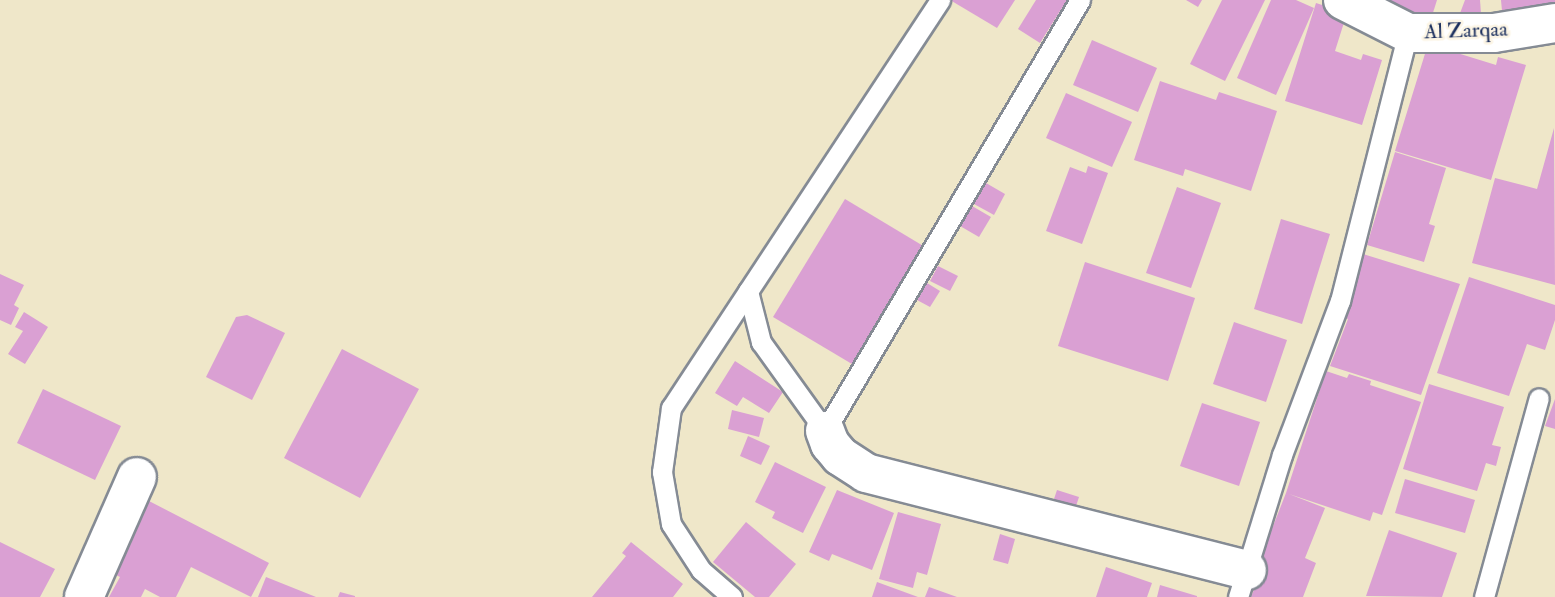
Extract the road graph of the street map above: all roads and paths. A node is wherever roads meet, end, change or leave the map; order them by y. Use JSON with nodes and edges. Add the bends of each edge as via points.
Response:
{"nodes":[{"id":1,"x":940,"y":0,"type":"edge"},
{"id":2,"x":1080,"y":0,"type":"edge"},
{"id":3,"x":1343,"y":0,"type":"edge"},
{"id":4,"x":1555,"y":23,"type":"edge"},
{"id":5,"x":1408,"y":33,"type":"junction"},
{"id":6,"x":748,"y":291,"type":"junction"},
{"id":7,"x":1538,"y":398,"type":"dead end"},
{"id":8,"x":825,"y":431,"type":"junction"},
{"id":9,"x":137,"y":477,"type":"dead end"},
{"id":10,"x":1243,"y":584,"type":"edge"},
{"id":11,"x":84,"y":597,"type":"edge"},
{"id":12,"x":732,"y":597,"type":"edge"},
{"id":13,"x":1484,"y":597,"type":"edge"}],
"edges":[{"from":1,"to":6,"type":"lane"},
{"from":2,"to":8,"type":"lane"},
{"from":3,"to":5,"type":"street","name":"Al Zarqaa"},
{"from":4,"to":5,"type":"street","name":"Al Zarqaa","via":[[1494,33]]},
{"from":5,"to":10,"type":"lane","via":[[1340,300],[1282,455]]},
{"from":6,"to":8,"type":"lane","via":[[761,342]]},
{"from":6,"to":12,"type":"lane","via":[[671,408],[663,472],[671,524],[701,570]]},
{"from":7,"to":13,"type":"lane"},
{"from":8,"to":10,"type":"street","via":[[840,456],[866,473]]},
{"from":9,"to":11,"type":"street"}]}
